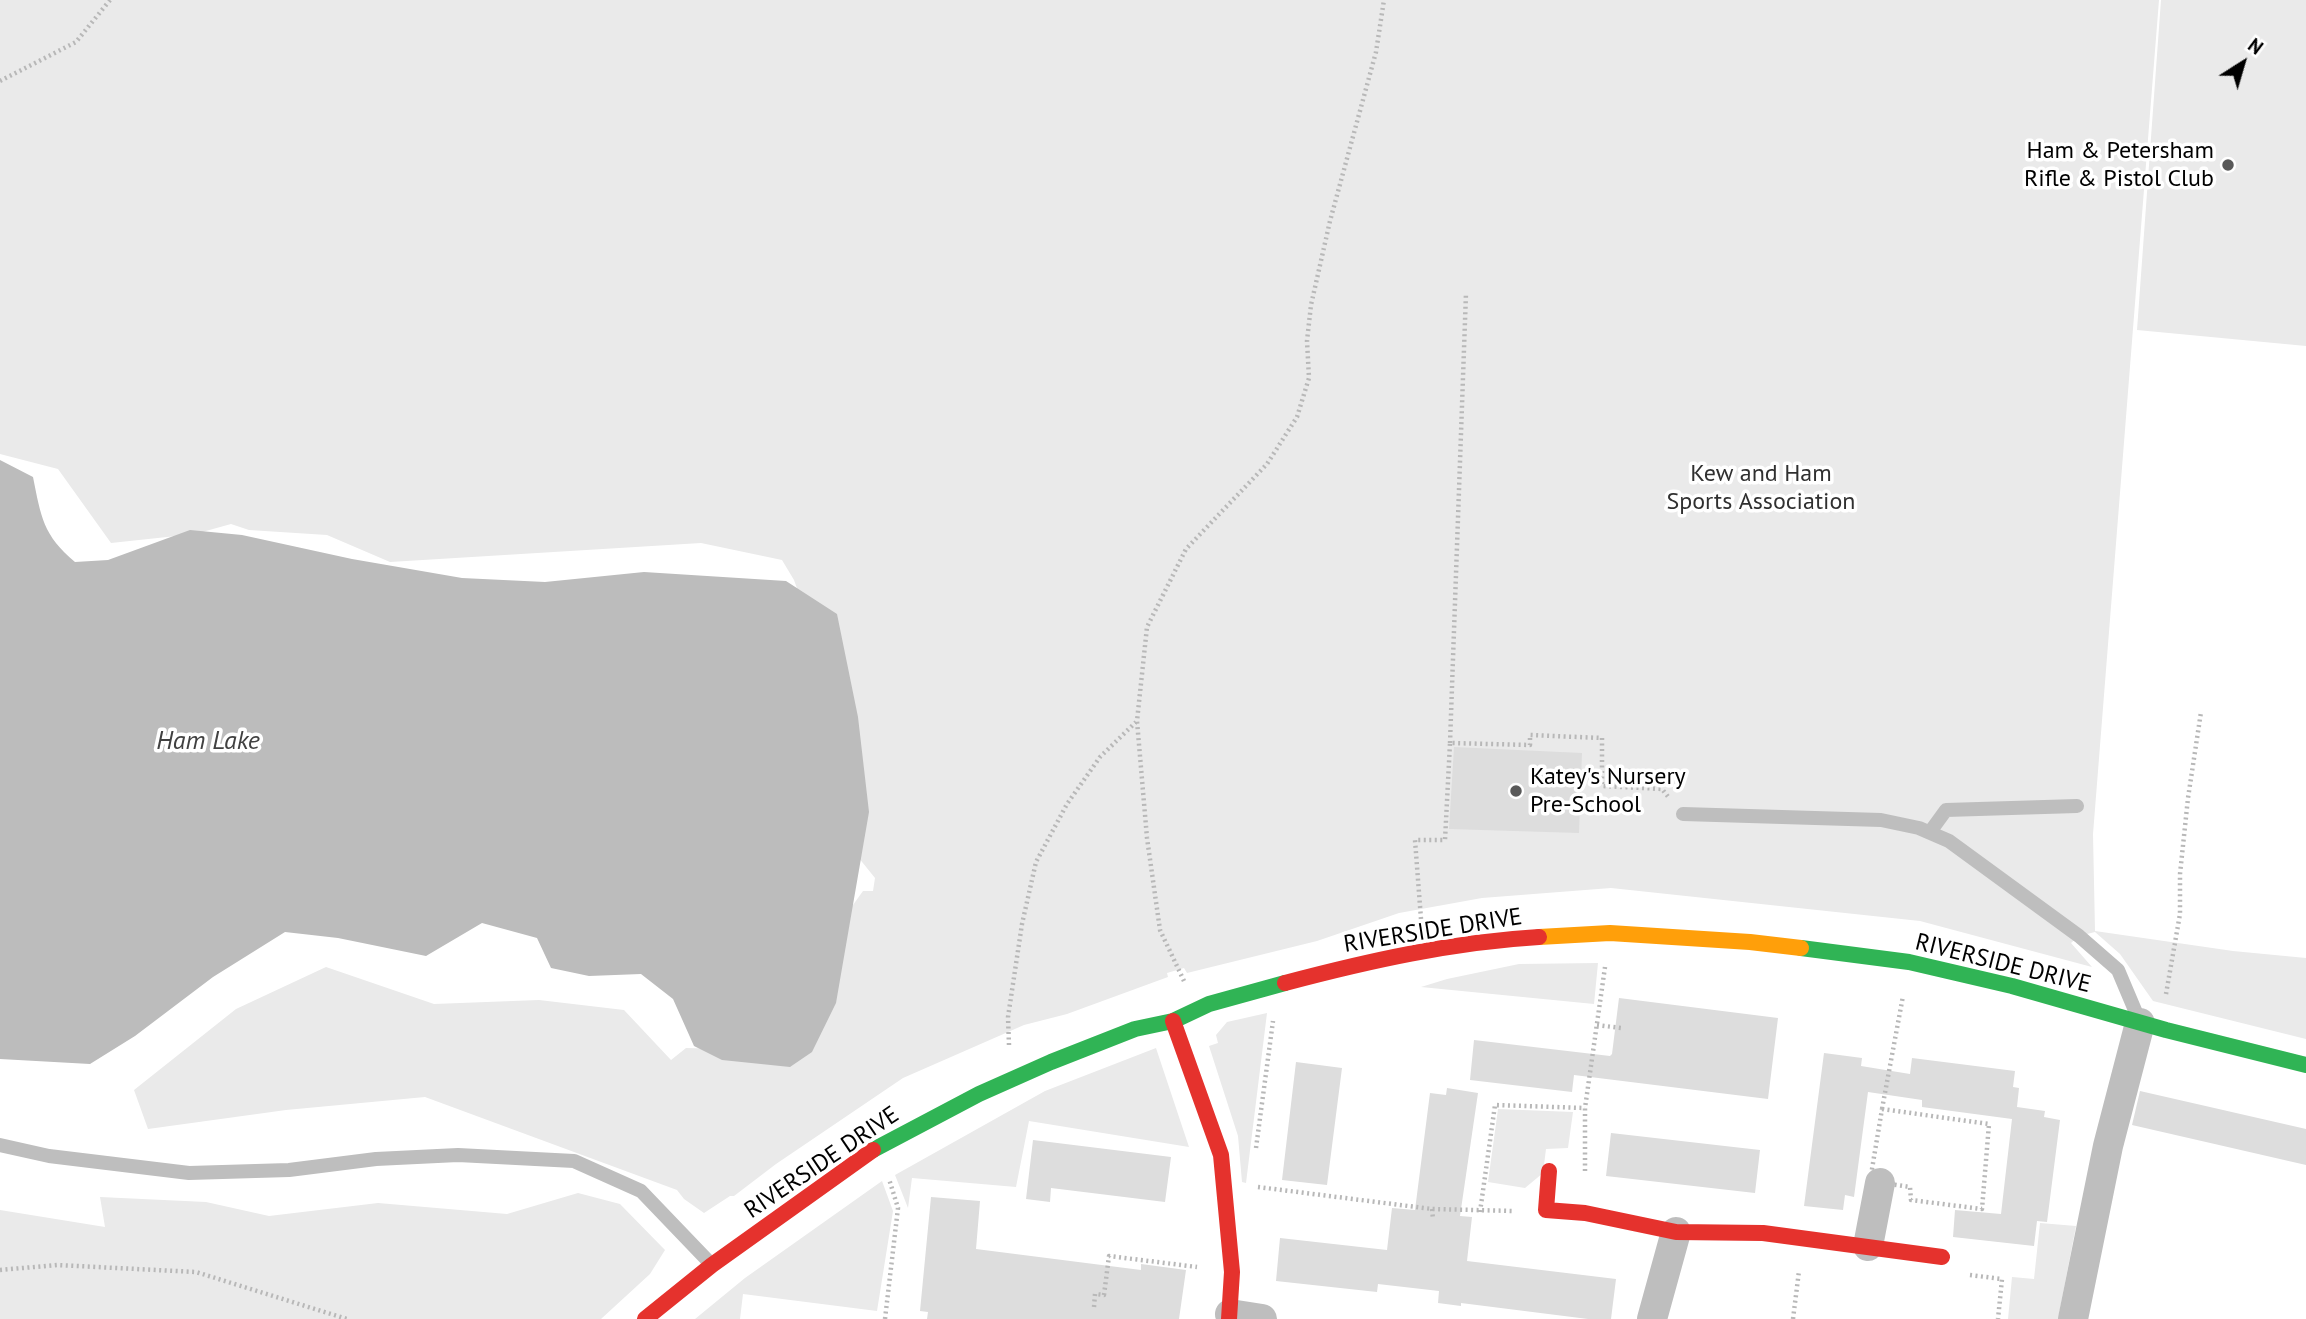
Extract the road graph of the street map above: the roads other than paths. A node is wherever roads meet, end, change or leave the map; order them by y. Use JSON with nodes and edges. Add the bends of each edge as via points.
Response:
{"nodes":[{"id":1,"x":2077,"y":806,"type":"dead end"},
{"id":2,"x":1683,"y":814,"type":"road end"},
{"id":3,"x":1930,"y":832,"type":"junction"},
{"id":4,"x":1172,"y":1021,"type":"junction"},
{"id":5,"x":2153,"y":1026,"type":"junction"},
{"id":6,"x":2306,"y":1065,"type":"edge"},
{"id":7,"x":0,"y":1145,"type":"edge"},
{"id":8,"x":1549,"y":1171,"type":"dead end"},
{"id":9,"x":1880,"y":1183,"type":"road end"},
{"id":10,"x":1676,"y":1232,"type":"junction"},
{"id":11,"x":1868,"y":1247,"type":"junction"},
{"id":12,"x":1942,"y":1257,"type":"dead end"},
{"id":13,"x":712,"y":1265,"type":"junction"},
{"id":14,"x":1230,"y":1317,"type":"edge"},
{"id":15,"x":645,"y":1319,"type":"edge"},
{"id":16,"x":1262,"y":1319,"type":"edge"},
{"id":17,"x":1652,"y":1319,"type":"edge"},
{"id":18,"x":2073,"y":1319,"type":"edge"}],
"edges":[{"from":1,"to":3,"type":"lane","via":[[1946,810]]},
{"from":2,"to":3,"type":"lane","via":[[1881,820]]},
{"from":3,"to":5,"type":"lane","via":[[2079,936],[2118,970]]},
{"from":4,"to":5,"type":"street","name":"RIVERSIDE DRIVE","via":[[1209,1004],[1359,963],[1522,938],[1610,933],[1750,942],[1909,962]]},
{"from":4,"to":13,"type":"street","name":"RIVERSIDE DRIVE","via":[[1135,1029],[979,1094],[872,1151]]},
{"from":4,"to":14,"type":"street","via":[[1221,1156],[1232,1272]]},
{"from":5,"to":6,"type":"street","name":"RIVERSIDE DRIVE"},
{"from":5,"to":18,"type":"street","via":[[2108,1146]]},
{"from":7,"to":13,"type":"lane","via":[[49,1156],[189,1173],[289,1170],[458,1155],[574,1161],[641,1191]]},
{"from":8,"to":10,"type":"street","via":[[1546,1210],[1586,1213]]},
{"from":9,"to":11,"type":"street"},
{"from":10,"to":11,"type":"street","via":[[1763,1233]]},
{"from":10,"to":17,"type":"street"},
{"from":11,"to":12,"type":"street"},
{"from":13,"to":15,"type":"street","name":"RIVERSIDE DRIVE"},
{"from":14,"to":16,"type":"street"}]}
